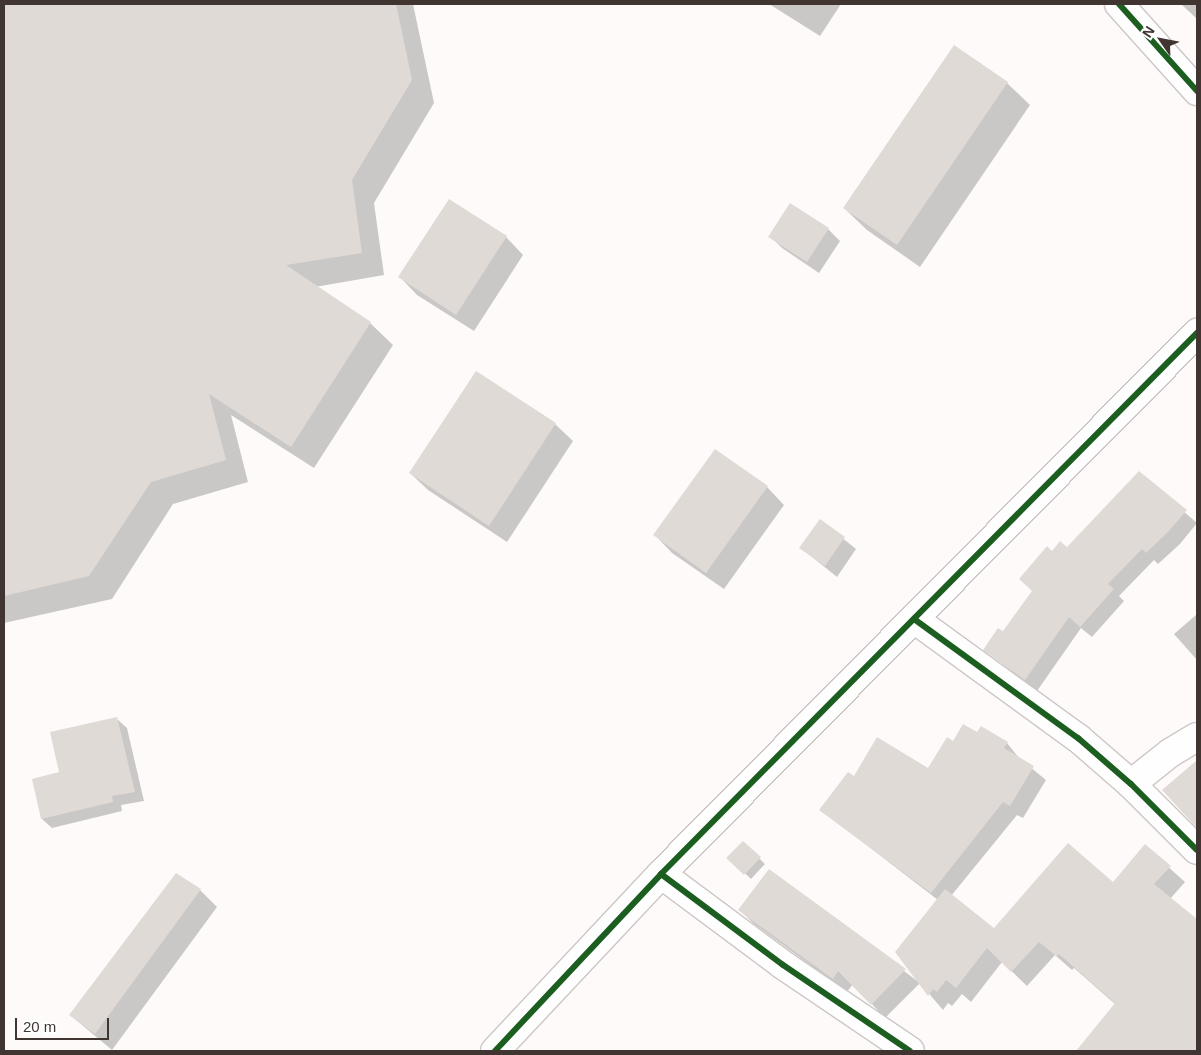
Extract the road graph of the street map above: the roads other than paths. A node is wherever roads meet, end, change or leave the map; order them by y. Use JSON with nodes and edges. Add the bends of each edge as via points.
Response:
{"nodes":[{"id":1,"x":1119,"y":4,"type":"edge"},
{"id":2,"x":1197,"y":91,"type":"edge"},
{"id":3,"x":1197,"y":333,"type":"edge"},
{"id":4,"x":914,"y":619,"type":"junction"},
{"id":5,"x":1197,"y":737,"type":"edge"},
{"id":6,"x":1131,"y":784,"type":"junction"},
{"id":7,"x":1197,"y":850,"type":"edge"},
{"id":8,"x":661,"y":874,"type":"junction"},
{"id":9,"x":495,"y":1051,"type":"edge"},
{"id":10,"x":910,"y":1051,"type":"edge"}],
"edges":[{"from":1,"to":2,"type":"street"},
{"from":3,"to":4,"type":"street"},
{"from":4,"to":6,"type":"street","via":[[1078,738]]},
{"from":4,"to":8,"type":"street"},
{"from":5,"to":6,"type":"street","via":[[1170,752]]},
{"from":6,"to":7,"type":"street"},
{"from":8,"to":9,"type":"street"},
{"from":8,"to":10,"type":"street","via":[[783,965]]}]}
